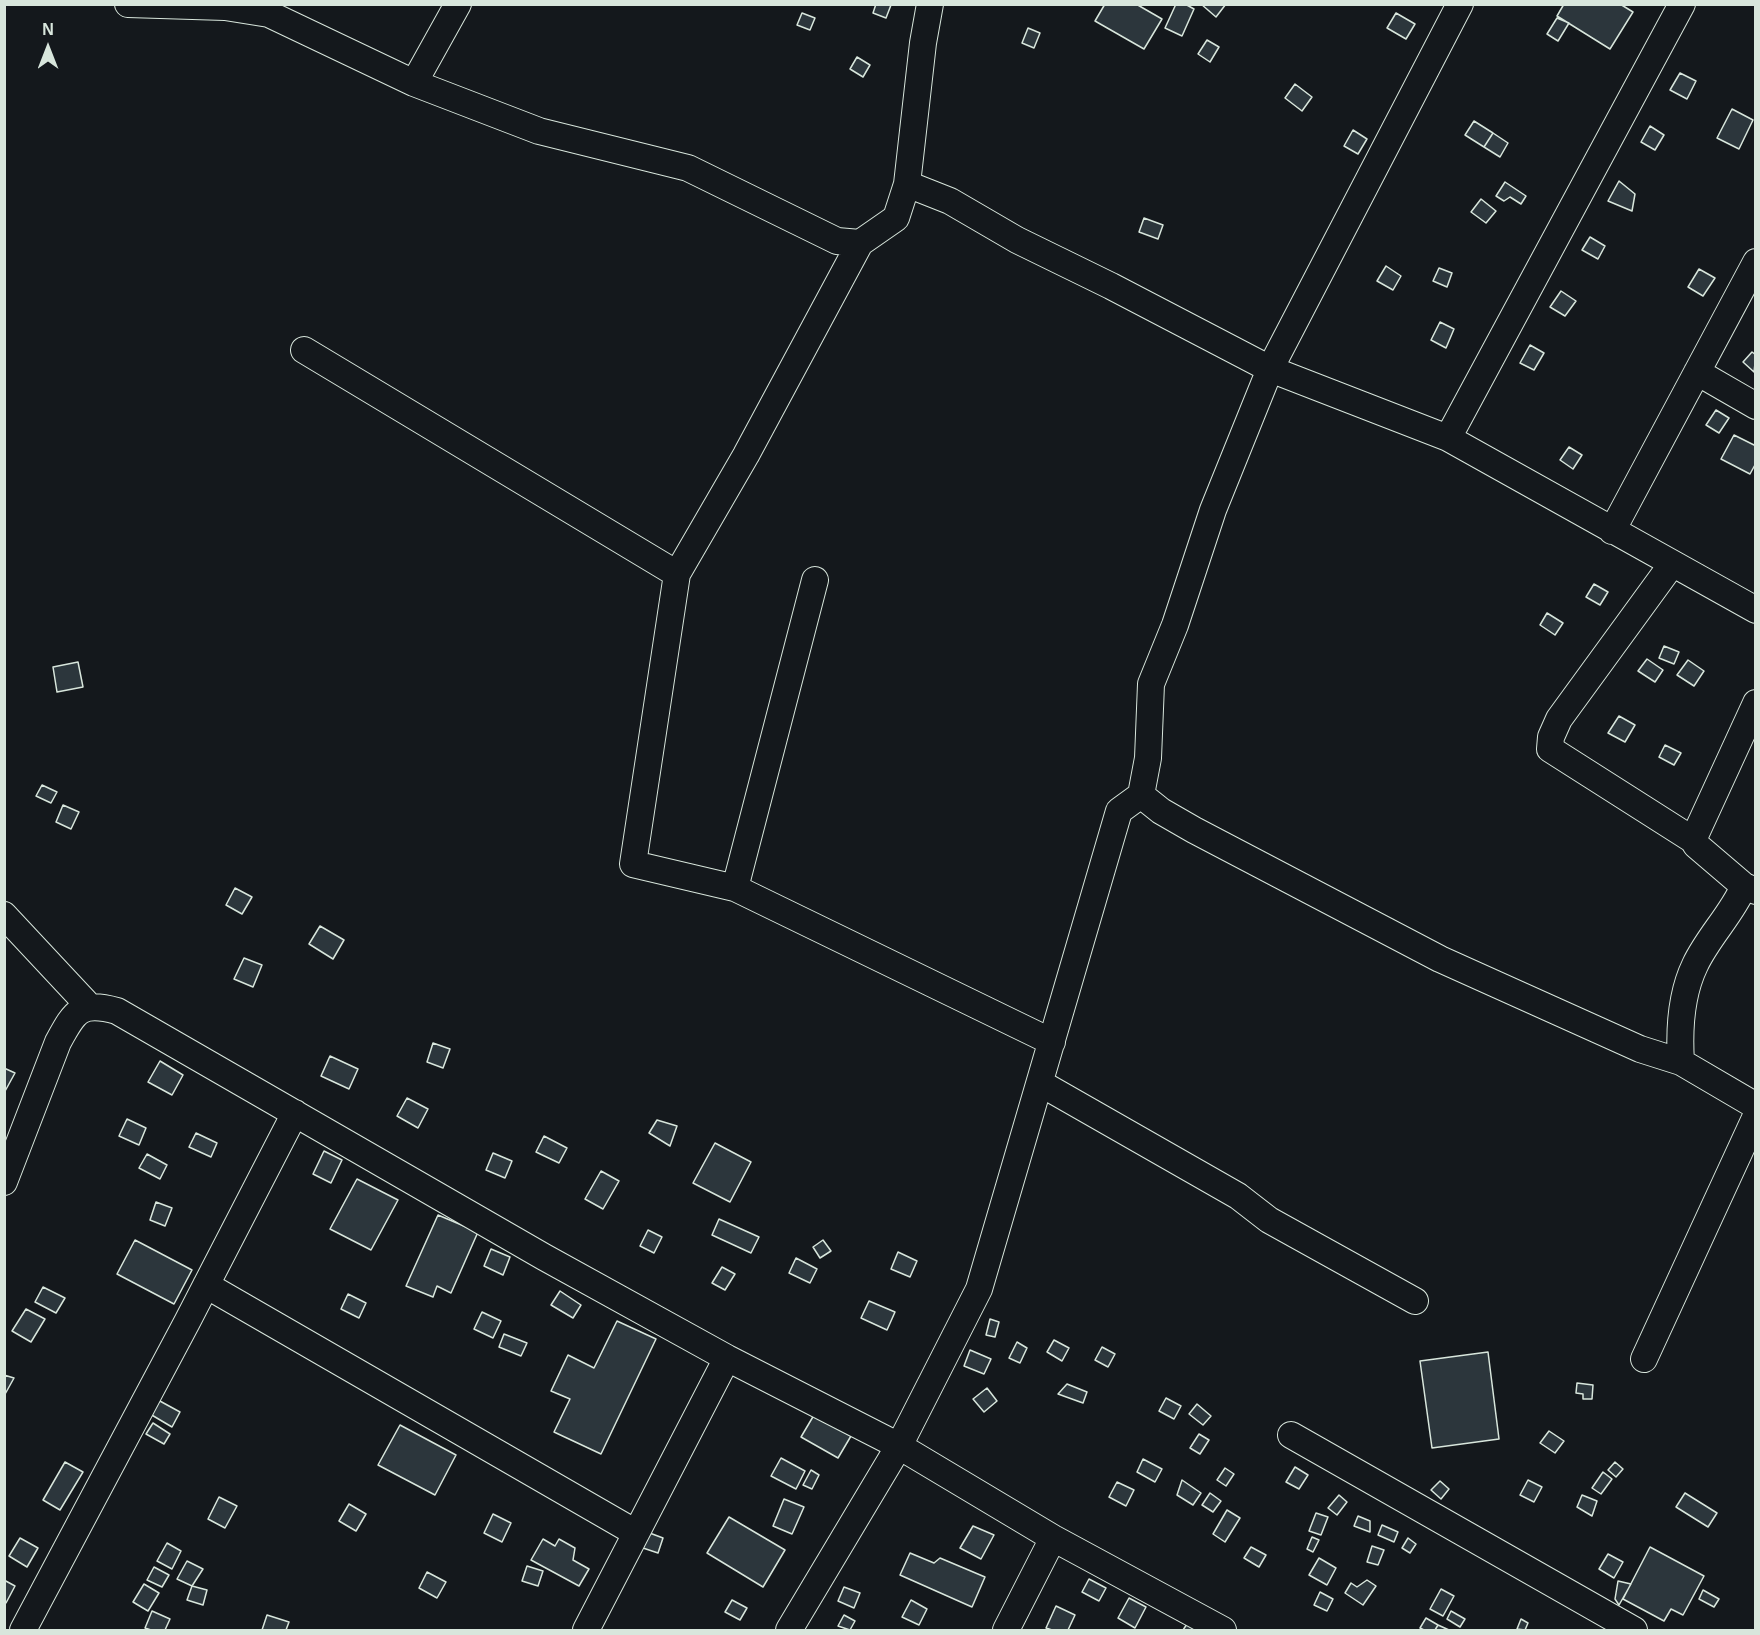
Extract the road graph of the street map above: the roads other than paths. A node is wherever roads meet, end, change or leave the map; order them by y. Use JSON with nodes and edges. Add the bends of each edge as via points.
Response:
{"nodes":[{"id":1,"x":128,"y":4,"type":"edge"},
{"id":2,"x":458,"y":4,"type":"edge"},
{"id":3,"x":930,"y":4,"type":"edge"},
{"id":4,"x":1460,"y":4,"type":"edge"},
{"id":5,"x":1682,"y":4,"type":"edge"},
{"id":6,"x":414,"y":83,"type":"junction"},
{"id":7,"x":908,"y":184,"type":"junction"},
{"id":8,"x":860,"y":243,"type":"junction"},
{"id":9,"x":1755,"y":263,"type":"edge"},
{"id":10,"x":304,"y":351,"type":"dead end"},
{"id":11,"x":1270,"y":369,"type":"junction"},
{"id":12,"x":1697,"y":372,"type":"junction"},
{"id":13,"x":1755,"y":406,"type":"edge"},
{"id":14,"x":1448,"y":438,"type":"junction"},
{"id":15,"x":1612,"y":531,"type":"junction"},
{"id":16,"x":1672,"y":564,"type":"junction"},
{"id":17,"x":677,"y":574,"type":"junction"},
{"id":18,"x":815,"y":580,"type":"dead end"},
{"id":19,"x":1755,"y":610,"type":"edge"},
{"id":20,"x":1755,"y":703,"type":"edge"},
{"id":21,"x":1140,"y":795,"type":"junction"},
{"id":22,"x":1693,"y":840,"type":"junction"},
{"id":23,"x":735,"y":888,"type":"junction"},
{"id":24,"x":1750,"y":889,"type":"edge"},
{"id":25,"x":4,"y":915,"type":"edge"},
{"id":26,"x":89,"y":1006,"type":"junction"},
{"id":27,"x":1052,"y":1042,"type":"junction"},
{"id":28,"x":1681,"y":1062,"type":"junction"},
{"id":29,"x":1040,"y":1083,"type":"junction"},
{"id":30,"x":1755,"y":1106,"type":"edge"},
{"id":31,"x":295,"y":1113,"type":"junction"},
{"id":32,"x":1755,"y":1116,"type":"edge"},
{"id":33,"x":4,"y":1182,"type":"edge"},
{"id":34,"x":206,"y":1285,"type":"junction"},
{"id":35,"x":1415,"y":1301,"type":"dead end"},
{"id":36,"x":728,"y":1358,"type":"junction"},
{"id":37,"x":1644,"y":1359,"type":"dead end"},
{"id":38,"x":1291,"y":1435,"type":"dead end"},
{"id":39,"x":899,"y":1446,"type":"junction"},
{"id":40,"x":636,"y":1533,"type":"junction"},
{"id":41,"x":1053,"y":1538,"type":"junction"},
{"id":42,"x":23,"y":1630,"type":"edge"},
{"id":43,"x":586,"y":1630,"type":"edge"},
{"id":44,"x":789,"y":1630,"type":"edge"},
{"id":45,"x":1006,"y":1630,"type":"edge"},
{"id":46,"x":1222,"y":1630,"type":"edge"},
{"id":47,"x":1634,"y":1630,"type":"edge"}],
"edges":[{"from":1,"to":6,"type":"street","via":[[225,7],[269,14]]},
{"from":2,"to":6,"type":"street"},
{"from":3,"to":7,"type":"street","via":[[922,43]]},
{"from":4,"to":11,"type":"street"},
{"from":5,"to":14,"type":"street"},
{"from":6,"to":8,"type":"street","via":[[539,131],[688,168],[837,241]]},
{"from":7,"to":8,"type":"street","via":[[896,218]]},
{"from":7,"to":11,"type":"street","via":[[950,201],[1017,240]]},
{"from":8,"to":17,"type":"street"},
{"from":9,"to":12,"type":"street"},
{"from":10,"to":17,"type":"street"},
{"from":11,"to":14,"type":"street"},
{"from":11,"to":21,"type":"street","via":[[1151,684],[1149,758]]},
{"from":12,"to":13,"type":"street"},
{"from":12,"to":15,"type":"street"},
{"from":14,"to":15,"type":"street"},
{"from":15,"to":16,"type":"street"},
{"from":16,"to":19,"type":"street"},
{"from":16,"to":22,"type":"street","via":[[1559,719],[1550,749]]},
{"from":17,"to":23,"type":"street","via":[[633,864]]},
{"from":18,"to":23,"type":"street"},
{"from":20,"to":22,"type":"street"},
{"from":21,"to":27,"type":"street","via":[[1119,811]]},
{"from":21,"to":28,"type":"street","via":[[1194,830],[1440,959],[1640,1049]]},
{"from":22,"to":24,"type":"street"},
{"from":23,"to":27,"type":"street"},
{"from":24,"to":28,"type":"street","via":[[1695,965],[1682,1014]]},
{"from":25,"to":26,"type":"street"},
{"from":26,"to":31,"type":"street","via":[[102,1006],[132,1018]]},
{"from":26,"to":33,"type":"street","via":[[78,1012],[58,1042]]},
{"from":27,"to":29,"type":"street"},
{"from":28,"to":30,"type":"street"},
{"from":29,"to":35,"type":"street","via":[[1238,1196],[1269,1220]]},
{"from":29,"to":39,"type":"street","via":[[979,1289]]},
{"from":31,"to":34,"type":"street"},
{"from":31,"to":36,"type":"street"},
{"from":32,"to":37,"type":"street"},
{"from":34,"to":40,"type":"street"},
{"from":34,"to":42,"type":"street"},
{"from":36,"to":39,"type":"street"},
{"from":36,"to":40,"type":"street"},
{"from":38,"to":47,"type":"street"},
{"from":39,"to":41,"type":"street"},
{"from":39,"to":44,"type":"street"},
{"from":40,"to":43,"type":"street"},
{"from":41,"to":45,"type":"street"},
{"from":41,"to":46,"type":"street"}]}
